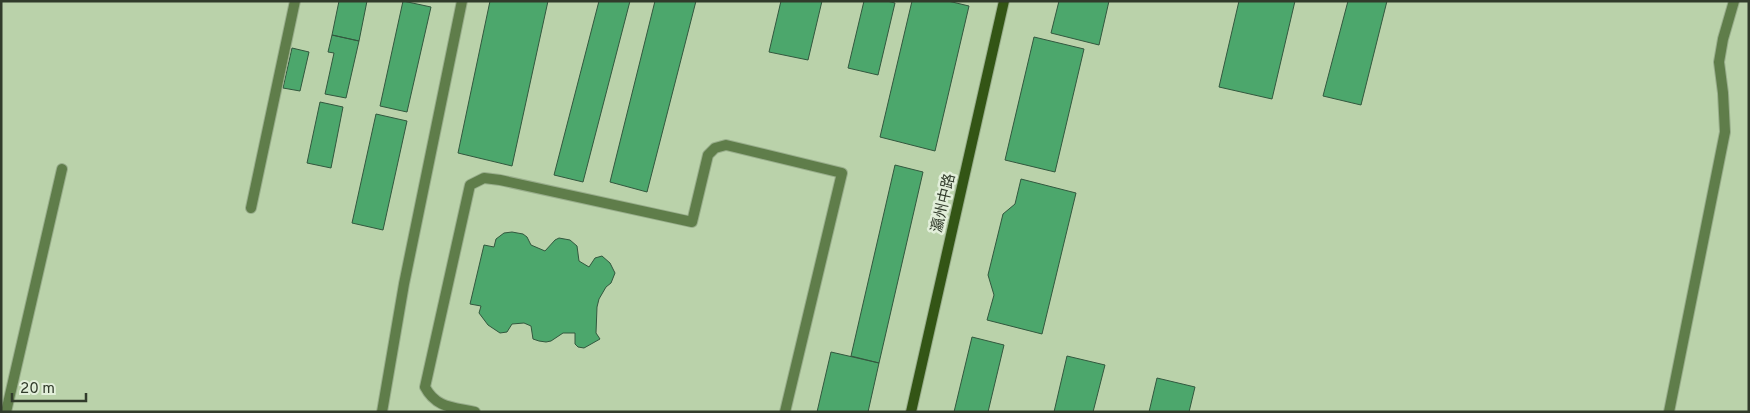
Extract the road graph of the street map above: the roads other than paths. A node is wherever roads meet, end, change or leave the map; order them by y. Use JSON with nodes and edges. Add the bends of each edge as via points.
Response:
{"nodes":[{"id":1,"x":295,"y":1,"type":"edge"},
{"id":2,"x":462,"y":1,"type":"edge"},
{"id":3,"x":1004,"y":1,"type":"edge"},
{"id":4,"x":1734,"y":1,"type":"edge"},
{"id":5,"x":62,"y":169,"type":"dead end"},
{"id":6,"x":251,"y":208,"type":"dead end"},
{"id":7,"x":6,"y":412,"type":"edge"},
{"id":8,"x":382,"y":412,"type":"edge"},
{"id":9,"x":475,"y":412,"type":"edge"},
{"id":10,"x":785,"y":412,"type":"edge"},
{"id":11,"x":911,"y":412,"type":"edge"},
{"id":12,"x":1669,"y":412,"type":"edge"}],
"edges":[{"from":1,"to":6,"type":"street"},
{"from":2,"to":8,"type":"street","via":[[404,284]]},
{"from":3,"to":11,"type":"main road","name":"瀛州中路"},
{"from":4,"to":12,"type":"street","via":[[1719,62],[1725,132]]},
{"from":5,"to":7,"type":"street"},
{"from":9,"to":10,"type":"street","via":[[440,404],[424,387],[470,185],[484,178],[500,180],[692,222],[708,155],[715,148],[726,145],[842,173]]}]}
